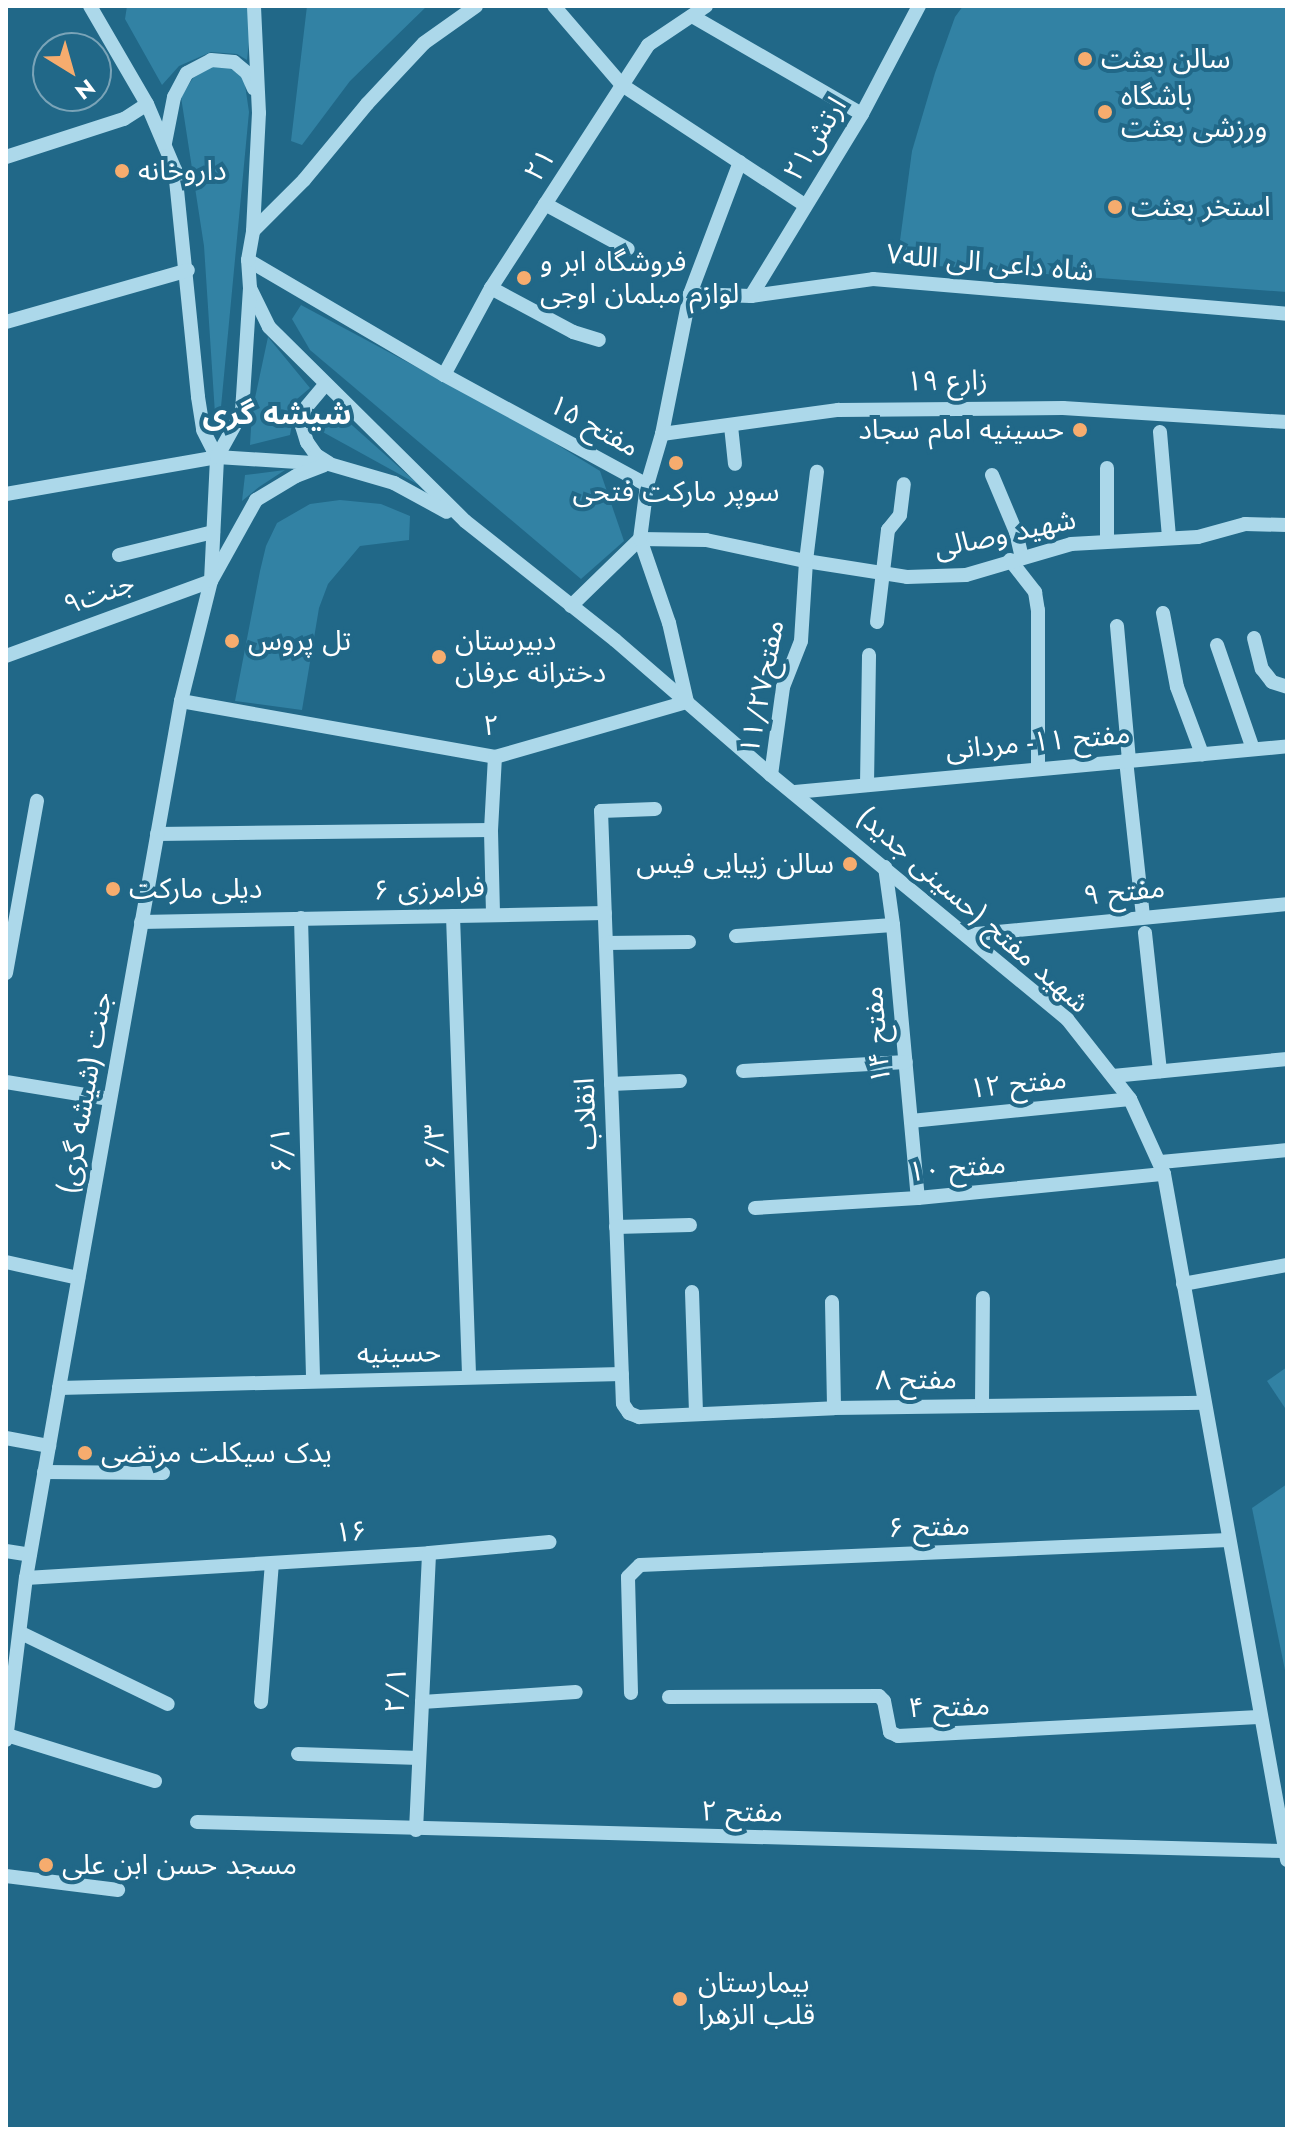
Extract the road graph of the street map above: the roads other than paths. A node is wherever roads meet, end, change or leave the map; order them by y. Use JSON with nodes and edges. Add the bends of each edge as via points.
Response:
{"nodes":[{"id":1,"x":90,"y":6,"type":"edge"},
{"id":2,"x":254,"y":6,"type":"edge"},
{"id":3,"x":476,"y":6,"type":"edge"},
{"id":4,"x":554,"y":6,"type":"edge"},
{"id":5,"x":706,"y":6,"type":"edge"},
{"id":6,"x":919,"y":6,"type":"edge"},
{"id":7,"x":692,"y":16,"type":"junction"},
{"id":8,"x":622,"y":85,"type":"junction"},
{"id":9,"x":147,"y":104,"type":"junction"},
{"id":10,"x":259,"y":113,"type":"junction"},
{"id":11,"x":862,"y":114,"type":"junction"},
{"id":12,"x":165,"y":145,"type":"junction"},
{"id":13,"x":6,"y":157,"type":"edge"},
{"id":14,"x":740,"y":162,"type":"junction"},
{"id":15,"x":545,"y":204,"type":"junction"},
{"id":16,"x":805,"y":205,"type":"junction"},
{"id":17,"x":253,"y":231,"type":"junction"},
{"id":18,"x":628,"y":249,"type":"dead end"},
{"id":19,"x":248,"y":260,"type":"junction"},
{"id":20,"x":188,"y":270,"type":"junction"},
{"id":21,"x":250,"y":288,"type":"junction"},
{"id":22,"x":491,"y":288,"type":"junction"},
{"id":23,"x":690,"y":294,"type":"junction"},
{"id":24,"x":751,"y":296,"type":"junction"},
{"id":25,"x":1287,"y":314,"type":"edge"},
{"id":26,"x":6,"y":322,"type":"edge"},
{"id":27,"x":599,"y":340,"type":"dead end"},
{"id":28,"x":444,"y":375,"type":"junction"},
{"id":29,"x":324,"y":386,"type":"junction"},
{"id":30,"x":1287,"y":422,"type":"edge"},
{"id":31,"x":731,"y":426,"type":"junction"},
{"id":32,"x":1160,"y":432,"type":"dead end"},
{"id":33,"x":662,"y":434,"type":"junction"},
{"id":34,"x":217,"y":457,"type":"junction"},
{"id":35,"x":329,"y":464,"type":"junction"},
{"id":36,"x":735,"y":464,"type":"dead end"},
{"id":37,"x":1107,"y":468,"type":"dead end"},
{"id":38,"x":817,"y":472,"type":"dead end"},
{"id":39,"x":992,"y":475,"type":"dead end"},
{"id":40,"x":904,"y":484,"type":"dead end"},
{"id":41,"x":647,"y":485,"type":"junction"},
{"id":42,"x":6,"y":494,"type":"edge"},
{"id":43,"x":465,"y":521,"type":"junction"},
{"id":44,"x":1287,"y":525,"type":"edge"},
{"id":45,"x":213,"y":532,"type":"junction"},
{"id":46,"x":1169,"y":538,"type":"junction"},
{"id":47,"x":640,"y":539,"type":"junction"},
{"id":48,"x":1107,"y":541,"type":"junction"},
{"id":49,"x":119,"y":555,"type":"dead end"},
{"id":50,"x":1016,"y":558,"type":"junction"},
{"id":51,"x":806,"y":561,"type":"junction"},
{"id":52,"x":881,"y":573,"type":"junction"},
{"id":53,"x":211,"y":581,"type":"junction"},
{"id":54,"x":571,"y":606,"type":"junction"},
{"id":55,"x":1163,"y":613,"type":"dead end"},
{"id":56,"x":877,"y":622,"type":"dead end"},
{"id":57,"x":1117,"y":626,"type":"dead end"},
{"id":58,"x":1254,"y":638,"type":"dead end"},
{"id":59,"x":1217,"y":645,"type":"dead end"},
{"id":60,"x":869,"y":655,"type":"dead end"},
{"id":61,"x":6,"y":656,"type":"edge"},
{"id":62,"x":1287,"y":687,"type":"edge"},
{"id":63,"x":181,"y":701,"type":"junction"},
{"id":64,"x":687,"y":702,"type":"junction"},
{"id":65,"x":1287,"y":746,"type":"edge"},
{"id":66,"x":1253,"y":749,"type":"junction"},
{"id":67,"x":1202,"y":754,"type":"junction"},
{"id":68,"x":495,"y":757,"type":"junction"},
{"id":69,"x":1128,"y":760,"type":"junction"},
{"id":70,"x":1038,"y":768,"type":"junction"},
{"id":71,"x":771,"y":775,"type":"junction"},
{"id":72,"x":867,"y":784,"type":"junction"},
{"id":73,"x":795,"y":792,"type":"junction"},
{"id":74,"x":37,"y":801,"type":"dead end"},
{"id":75,"x":655,"y":809,"type":"dead end"},
{"id":76,"x":491,"y":830,"type":"junction"},
{"id":77,"x":157,"y":834,"type":"junction"},
{"id":78,"x":885,"y":867,"type":"junction"},
{"id":79,"x":1287,"y":904,"type":"edge"},
{"id":80,"x":493,"y":913,"type":"junction"},
{"id":81,"x":605,"y":913,"type":"junction"},
{"id":82,"x":453,"y":916,"type":"junction"},
{"id":83,"x":1143,"y":916,"type":"junction"},
{"id":84,"x":301,"y":918,"type":"junction"},
{"id":85,"x":141,"y":922,"type":"junction"},
{"id":86,"x":893,"y":925,"type":"junction"},
{"id":87,"x":1145,"y":933,"type":"dead end"},
{"id":88,"x":966,"y":935,"type":"junction"},
{"id":89,"x":736,"y":936,"type":"dead end"},
{"id":90,"x":689,"y":942,"type":"dead end"},
{"id":91,"x":606,"y":943,"type":"junction"},
{"id":92,"x":6,"y":973,"type":"edge"},
{"id":93,"x":1287,"y":1059,"type":"edge"},
{"id":94,"x":906,"y":1062,"type":"junction"},
{"id":95,"x":743,"y":1071,"type":"dead end"},
{"id":96,"x":1160,"y":1071,"type":"junction"},
{"id":97,"x":1113,"y":1076,"type":"junction"},
{"id":98,"x":680,"y":1081,"type":"dead end"},
{"id":99,"x":6,"y":1082,"type":"edge"},
{"id":100,"x":611,"y":1084,"type":"junction"},
{"id":101,"x":110,"y":1099,"type":"junction"},
{"id":102,"x":1130,"y":1099,"type":"junction"},
{"id":103,"x":911,"y":1121,"type":"junction"},
{"id":104,"x":1287,"y":1150,"type":"edge"},
{"id":105,"x":1163,"y":1168,"type":"junction"},
{"id":106,"x":918,"y":1198,"type":"junction"},
{"id":107,"x":755,"y":1208,"type":"dead end"},
{"id":108,"x":690,"y":1225,"type":"dead end"},
{"id":109,"x":616,"y":1227,"type":"junction"},
{"id":110,"x":6,"y":1262,"type":"edge"},
{"id":111,"x":1287,"y":1265,"type":"edge"},
{"id":112,"x":78,"y":1278,"type":"junction"},
{"id":113,"x":1183,"y":1284,"type":"junction"},
{"id":114,"x":692,"y":1292,"type":"dead end"},
{"id":115,"x":983,"y":1298,"type":"dead end"},
{"id":116,"x":832,"y":1302,"type":"dead end"},
{"id":117,"x":622,"y":1374,"type":"junction"},
{"id":118,"x":469,"y":1377,"type":"junction"},
{"id":119,"x":313,"y":1380,"type":"junction"},
{"id":120,"x":59,"y":1388,"type":"junction"},
{"id":121,"x":1204,"y":1403,"type":"junction"},
{"id":122,"x":982,"y":1404,"type":"junction"},
{"id":123,"x":834,"y":1408,"type":"junction"},
{"id":124,"x":629,"y":1413,"type":"joint"},
{"id":125,"x":696,"y":1414,"type":"junction"},
{"id":126,"x":6,"y":1438,"type":"edge"},
{"id":127,"x":49,"y":1446,"type":"junction"},
{"id":128,"x":44,"y":1472,"type":"junction"},
{"id":129,"x":163,"y":1473,"type":"dead end"},
{"id":130,"x":1228,"y":1540,"type":"junction"},
{"id":131,"x":550,"y":1542,"type":"dead end"},
{"id":132,"x":6,"y":1551,"type":"edge"},
{"id":133,"x":429,"y":1553,"type":"junction"},
{"id":134,"x":30,"y":1555,"type":"junction"},
{"id":135,"x":272,"y":1563,"type":"junction"},
{"id":136,"x":26,"y":1578,"type":"junction"},
{"id":137,"x":21,"y":1633,"type":"junction"},
{"id":138,"x":12,"y":1650,"type":"edge"},
{"id":139,"x":576,"y":1692,"type":"dead end"},
{"id":140,"x":631,"y":1693,"type":"dead end"},
{"id":141,"x":669,"y":1697,"type":"dead end"},
{"id":142,"x":261,"y":1702,"type":"dead end"},
{"id":143,"x":422,"y":1702,"type":"junction"},
{"id":144,"x":168,"y":1704,"type":"dead end"},
{"id":145,"x":1259,"y":1717,"type":"junction"},
{"id":146,"x":6,"y":1738,"type":"edge"},
{"id":147,"x":298,"y":1754,"type":"dead end"},
{"id":148,"x":419,"y":1758,"type":"junction"},
{"id":149,"x":155,"y":1781,"type":"dead end"},
{"id":150,"x":197,"y":1822,"type":"dead end"},
{"id":151,"x":416,"y":1830,"type":"junction"},
{"id":152,"x":1286,"y":1855,"type":"edge"},
{"id":153,"x":6,"y":1876,"type":"edge"},
{"id":154,"x":118,"y":1890,"type":"dead end"}],
"edges":[{"from":1,"to":9,"type":"street"},
{"from":2,"to":10,"type":"street"},
{"from":3,"to":17,"type":"street","via":[[424,43]]},
{"from":4,"to":8,"type":"street"},
{"from":5,"to":7,"type":"street","name":"۲۱"},
{"from":6,"to":11,"type":"street","name":"ارتش۲۱"},
{"from":7,"to":8,"type":"street","name":"۲۱","via":[[648,45]]},
{"from":7,"to":11,"type":"street"},
{"from":8,"to":14,"type":"street"},
{"from":8,"to":15,"type":"street","name":"۲۱"},
{"from":9,"to":12,"type":"street"},
{"from":9,"to":13,"type":"street","via":[[124,119]]},
{"from":10,"to":12,"type":"street","via":[[247,73],[234,62],[211,60],[187,73],[174,97]]},
{"from":10,"to":17,"type":"street"},
{"from":11,"to":16,"type":"street","name":"ارتش۲۱"},
{"from":12,"to":20,"type":"street","via":[[175,170]]},
{"from":14,"to":16,"type":"street"},
{"from":14,"to":23,"type":"street"},
{"from":15,"to":18,"type":"street"},
{"from":15,"to":22,"type":"street","name":"۲۱"},
{"from":16,"to":24,"type":"street","name":"ارتش۲۱"},
{"from":17,"to":19,"type":"street"},
{"from":19,"to":21,"type":"street"},
{"from":19,"to":28,"type":"street"},
{"from":20,"to":26,"type":"street"},
{"from":20,"to":34,"type":"street","via":[[201,419]]},
{"from":21,"to":29,"type":"street","via":[[269,327]]},
{"from":21,"to":34,"type":"street","via":[[242,412]]},
{"from":22,"to":27,"type":"street","via":[[573,332]]},
{"from":22,"to":28,"type":"street","name":"۲۱"},
{"from":23,"to":24,"type":"street","name":"شاه داعی الی الله۷"},
{"from":23,"to":33,"type":"street"},
{"from":24,"to":25,"type":"street","name":"شاه داعی الی الله۷","via":[[873,279]]},
{"from":28,"to":41,"type":"street","name":"مفتح ۱۵"},
{"from":29,"to":35,"type":"street","via":[[304,410],[302,426],[316,455]]},
{"from":29,"to":43,"type":"street"},
{"from":30,"to":31,"type":"street","name":"۱۹ زارع","via":[[994,406],[838,410]]},
{"from":31,"to":33,"type":"street","name":"۱۹ زارع"},
{"from":31,"to":36,"type":"street"},
{"from":32,"to":46,"type":"street"},
{"from":33,"to":41,"type":"street"},
{"from":34,"to":35,"type":"street"},
{"from":34,"to":42,"type":"street"},
{"from":34,"to":45,"type":"street","name":"جنت (شیشه گری)"},
{"from":35,"to":43,"type":"street","via":[[394,483]]},
{"from":35,"to":53,"type":"street","via":[[256,500]]},
{"from":37,"to":48,"type":"street"},
{"from":38,"to":51,"type":"street","name":"مفتح۱۱/۲۷"},
{"from":39,"to":50,"type":"street","via":[[1016,532]]},
{"from":40,"to":52,"type":"street"},
{"from":41,"to":47,"type":"street","name":"مفتح ۱۵"},
{"from":43,"to":54,"type":"street","name":"شهید مفتح (حسینی جدید)"},
{"from":44,"to":46,"type":"street","name":"شهید وصالی","via":[[1245,524],[1198,537]]},
{"from":45,"to":49,"type":"street"},
{"from":45,"to":53,"type":"street","name":"جنت (شیشه گری)"},
{"from":46,"to":48,"type":"street","name":"شهید وصالی"},
{"from":47,"to":51,"type":"street","name":"شهید وصالی","via":[[706,540]]},
{"from":47,"to":54,"type":"street"},
{"from":47,"to":64,"type":"street","name":"مفتح ۱۵","via":[[669,623]]},
{"from":48,"to":50,"type":"street","name":"شهید وصالی"},
{"from":50,"to":52,"type":"street","name":"شهید وصالی","via":[[966,575]]},
{"from":50,"to":70,"type":"street","via":[[1035,592],[1038,610]]},
{"from":51,"to":52,"type":"street","name":"شهید وصالی"},
{"from":51,"to":71,"type":"street","name":"مفتح۱۱/۲۷","via":[[801,641],[783,687]]},
{"from":52,"to":56,"type":"street"},
{"from":53,"to":61,"type":"street","name":"جنت۹"},
{"from":53,"to":63,"type":"street","name":"جنت (شیشه گری)"},
{"from":54,"to":64,"type":"street","name":"شهید مفتح (حسینی جدید)"},
{"from":55,"to":67,"type":"street","via":[[1177,687]]},
{"from":57,"to":69,"type":"street"},
{"from":58,"to":62,"type":"street","via":[[1262,669],[1272,682]]},
{"from":59,"to":66,"type":"street"},
{"from":60,"to":72,"type":"street"},
{"from":63,"to":68,"type":"street","name":"۲"},
{"from":63,"to":77,"type":"street","name":"جنت (شیشه گری)"},
{"from":64,"to":68,"type":"street","name":"۲"},
{"from":64,"to":71,"type":"street","name":"شهید مفتح (حسینی جدید)"},
{"from":65,"to":66,"type":"street","name":"مفتح ۱۱- مردانی"},
{"from":66,"to":67,"type":"street","name":"مفتح ۱۱- مردانی"},
{"from":67,"to":69,"type":"street","name":"مفتح ۱۱- مردانی"},
{"from":68,"to":76,"type":"street"},
{"from":69,"to":70,"type":"street","name":"مفتح ۱۱- مردانی"},
{"from":69,"to":83,"type":"street"},
{"from":70,"to":72,"type":"street","name":"مفتح ۱۱- مردانی"},
{"from":71,"to":73,"type":"street","name":"شهید مفتح (حسینی جدید)"},
{"from":72,"to":73,"type":"street","name":"مفتح ۱۱- مردانی"},
{"from":73,"to":78,"type":"street","name":"شهید مفتح (حسینی جدید)"},
{"from":74,"to":92,"type":"street"},
{"from":75,"to":81,"type":"street","name":"انقلاب","via":[[601,811]]},
{"from":76,"to":77,"type":"street"},
{"from":76,"to":80,"type":"street"},
{"from":77,"to":85,"type":"street","name":"جنت (شیشه گری)"},
{"from":78,"to":86,"type":"street","name":"مفتح ۱۴"},
{"from":78,"to":88,"type":"street","name":"شهید مفتح (حسینی جدید)"},
{"from":79,"to":83,"type":"street","name":"مفتح ۹"},
{"from":80,"to":81,"type":"street","name":"فرامرزی ۶"},
{"from":80,"to":82,"type":"street","name":"فرامرزی ۶"},
{"from":81,"to":91,"type":"street","name":"انقلاب"},
{"from":82,"to":84,"type":"street","name":"فرامرزی ۶"},
{"from":82,"to":118,"type":"street","name":"۶/۳"},
{"from":83,"to":88,"type":"street","name":"مفتح ۹"},
{"from":84,"to":85,"type":"street","name":"فرامرزی ۶"},
{"from":84,"to":119,"type":"street","name":"۶/۱"},
{"from":85,"to":101,"type":"street","name":"جنت (شیشه گری)"},
{"from":86,"to":89,"type":"street"},
{"from":86,"to":94,"type":"street","name":"مفتح ۱۴"},
{"from":87,"to":96,"type":"street"},
{"from":88,"to":97,"type":"street","name":"شهید مفتح (حسینی جدید)","via":[[1067,1019]]},
{"from":90,"to":91,"type":"street"},
{"from":91,"to":100,"type":"street","name":"انقلاب"},
{"from":93,"to":96,"type":"street"},
{"from":94,"to":95,"type":"street"},
{"from":94,"to":103,"type":"street","name":"مفتح ۱۴"},
{"from":96,"to":97,"type":"street"},
{"from":97,"to":102,"type":"street","name":"شهید مفتح (حسینی جدید)"},
{"from":98,"to":100,"type":"street"},
{"from":99,"to":101,"type":"street"},
{"from":100,"to":109,"type":"street","name":"انقلاب"},
{"from":101,"to":112,"type":"street","name":"جنت (شیشه گری)"},
{"from":102,"to":103,"type":"street","name":"مفتح ۱۲"},
{"from":102,"to":105,"type":"street","name":"شهید مفتح (حسینی جدید)"},
{"from":103,"to":106,"type":"street","name":"مفتح ۱۴"},
{"from":104,"to":105,"type":"street","name":"مفتح ۱۰"},
{"from":105,"to":106,"type":"street","name":"مفتح ۱۰"},
{"from":105,"to":113,"type":"street","name":"شهید مفتح (حسینی جدید)"},
{"from":106,"to":107,"type":"street","name":"مفتح ۱۰"},
{"from":108,"to":109,"type":"street"},
{"from":109,"to":117,"type":"street","name":"انقلاب"},
{"from":110,"to":112,"type":"street"},
{"from":111,"to":113,"type":"street"},
{"from":112,"to":120,"type":"street","name":"جنت (شیشه گری)"},
{"from":113,"to":121,"type":"street","name":"شهید مفتح (حسینی جدید)"},
{"from":114,"to":125,"type":"street"},
{"from":115,"to":122,"type":"street"},
{"from":116,"to":123,"type":"street"},
{"from":117,"to":118,"type":"street","name":"حسینیه"},
{"from":117,"to":124,"type":"street","name":"انقلاب","via":[[623,1404]]},
{"from":118,"to":119,"type":"street","name":"حسینیه"},
{"from":119,"to":120,"type":"street","name":"حسینیه"},
{"from":120,"to":127,"type":"street","name":"جنت (شیشه گری)"},
{"from":121,"to":122,"type":"street","name":"مفتح ۸"},
{"from":121,"to":130,"type":"street","name":"شهید مفتح (حسینی جدید)"},
{"from":122,"to":123,"type":"street","name":"مفتح ۸"},
{"from":123,"to":125,"type":"street","name":"مفتح ۸"},
{"from":124,"to":125,"type":"street","name":"مفتح ۸"},
{"from":126,"to":127,"type":"street"},
{"from":127,"to":128,"type":"street","name":"جنت (شیشه گری)"},
{"from":128,"to":129,"type":"street"},
{"from":128,"to":134,"type":"street","name":"جنت (شیشه گری)"},
{"from":130,"to":140,"type":"street","name":"مفتح ۶","via":[[640,1565],[628,1577]]},
{"from":130,"to":145,"type":"street","name":"شهید مفتح (حسینی جدید)"},
{"from":131,"to":133,"type":"street","name":"۱۶"},
{"from":132,"to":134,"type":"street"},
{"from":133,"to":135,"type":"street","name":"۱۶"},
{"from":133,"to":143,"type":"street","name":"۲/۱"},
{"from":134,"to":136,"type":"street","name":"جنت (شیشه گری)"},
{"from":135,"to":136,"type":"street","name":"۱۶"},
{"from":135,"to":142,"type":"street"},
{"from":136,"to":137,"type":"street","name":"جنت (شیشه گری)"},
{"from":137,"to":138,"type":"street","name":"جنت (شیشه گری)"},
{"from":137,"to":144,"type":"street"},
{"from":138,"to":146,"type":"street","name":"جنت (شیشه گری)"},
{"from":139,"to":143,"type":"street"},
{"from":141,"to":145,"type":"street","name":"مفتح ۴","via":[[879,1696],[890,1732],[898,1736]]},
{"from":143,"to":148,"type":"street","name":"۲/۱"},
{"from":145,"to":152,"type":"street","name":"شهید مفتح (حسینی جدید)"},
{"from":146,"to":149,"type":"street"},
{"from":147,"to":148,"type":"street"},
{"from":148,"to":151,"type":"street","name":"۲/۱"},
{"from":150,"to":151,"type":"street","name":"مفتح ۲"},
{"from":151,"to":152,"type":"street","name":"مفتح ۲"},
{"from":153,"to":154,"type":"street"}]}
